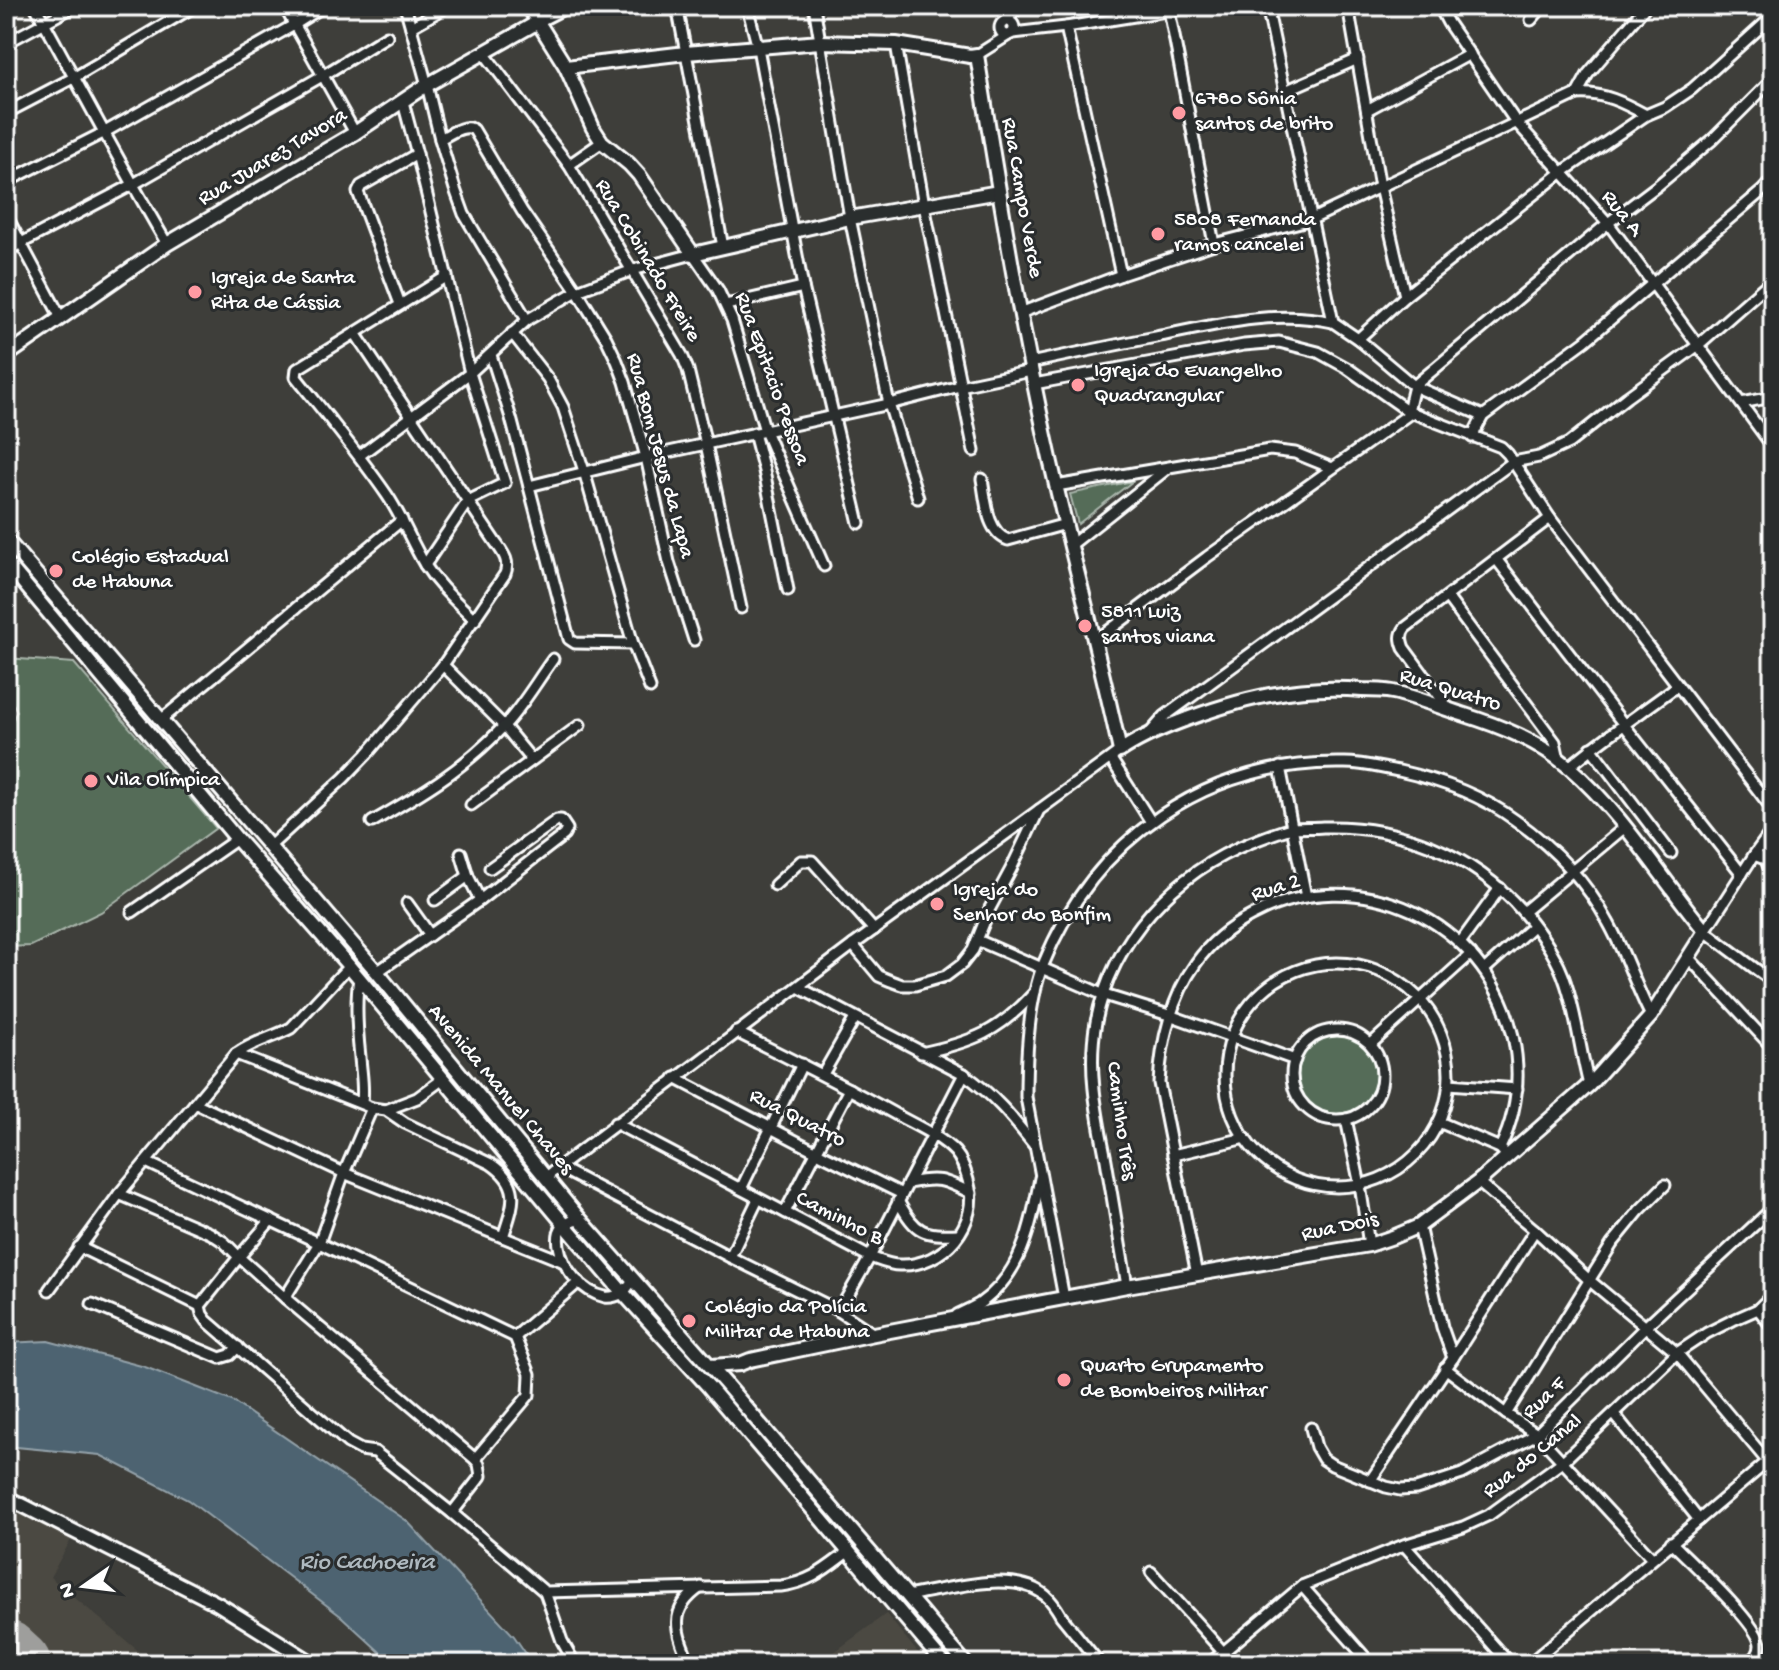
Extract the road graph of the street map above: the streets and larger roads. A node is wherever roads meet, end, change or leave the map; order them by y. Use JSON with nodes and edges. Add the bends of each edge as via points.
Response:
{"nodes":[{"id":1,"x":35,"y":6,"type":"edge"},
{"id":2,"x":75,"y":6,"type":"edge"},
{"id":3,"x":195,"y":6,"type":"edge"},
{"id":4,"x":284,"y":6,"type":"edge"},
{"id":5,"x":324,"y":6,"type":"edge"},
{"id":6,"x":405,"y":6,"type":"edge"},
{"id":7,"x":448,"y":6,"type":"edge"},
{"id":8,"x":528,"y":6,"type":"edge"},
{"id":9,"x":569,"y":6,"type":"edge"},
{"id":10,"x":677,"y":6,"type":"edge"},
{"id":11,"x":747,"y":6,"type":"edge"},
{"id":12,"x":814,"y":6,"type":"edge"},
{"id":13,"x":1020,"y":6,"type":"edge"},
{"id":14,"x":1197,"y":6,"type":"edge"},
{"id":15,"x":1267,"y":6,"type":"edge"},
{"id":16,"x":1348,"y":6,"type":"edge"},
{"id":17,"x":1439,"y":6,"type":"edge"},
{"id":18,"x":1543,"y":6,"type":"edge"},
{"id":19,"x":1646,"y":6,"type":"edge"},
{"id":20,"x":1169,"y":10,"type":"junction"},
{"id":21,"x":1773,"y":16,"type":"edge"},
{"id":22,"x":1531,"y":20,"type":"dead end"},
{"id":23,"x":538,"y":22,"type":"junction"},
{"id":24,"x":45,"y":23,"type":"junction"},
{"id":25,"x":1002,"y":24,"type":"junction"},
{"id":26,"x":294,"y":25,"type":"junction"},
{"id":27,"x":411,"y":27,"type":"junction"},
{"id":28,"x":1066,"y":27,"type":"junction"},
{"id":29,"x":1011,"y":32,"type":"junction"},
{"id":30,"x":387,"y":36,"type":"dead end"},
{"id":31,"x":820,"y":42,"type":"junction"},
{"id":32,"x":6,"y":43,"type":"edge"},
{"id":33,"x":896,"y":44,"type":"junction"},
{"id":34,"x":758,"y":48,"type":"junction"},
{"id":35,"x":484,"y":53,"type":"junction"},
{"id":36,"x":686,"y":53,"type":"junction"},
{"id":37,"x":979,"y":54,"type":"junction"},
{"id":38,"x":1470,"y":54,"type":"junction"},
{"id":39,"x":1358,"y":59,"type":"junction"},
{"id":40,"x":566,"y":67,"type":"junction"},
{"id":41,"x":322,"y":76,"type":"junction"},
{"id":42,"x":75,"y":77,"type":"junction"},
{"id":43,"x":1773,"y":79,"type":"edge"},
{"id":44,"x":425,"y":87,"type":"junction"},
{"id":45,"x":1285,"y":91,"type":"junction"},
{"id":46,"x":1577,"y":94,"type":"junction"},
{"id":47,"x":405,"y":100,"type":"junction"},
{"id":48,"x":1367,"y":110,"type":"junction"},
{"id":49,"x":6,"y":113,"type":"edge"},
{"id":50,"x":1646,"y":115,"type":"junction"},
{"id":51,"x":1516,"y":122,"type":"junction"},
{"id":52,"x":105,"y":132,"type":"junction"},
{"id":53,"x":355,"y":133,"type":"junction"},
{"id":54,"x":440,"y":139,"type":"junction"},
{"id":55,"x":602,"y":142,"type":"junction"},
{"id":56,"x":417,"y":154,"type":"junction"},
{"id":57,"x":569,"y":165,"type":"junction"},
{"id":58,"x":1561,"y":173,"type":"junction"},
{"id":59,"x":1773,"y":179,"type":"edge"},
{"id":60,"x":6,"y":182,"type":"edge"},
{"id":61,"x":132,"y":185,"type":"junction"},
{"id":62,"x":1380,"y":187,"type":"junction"},
{"id":63,"x":999,"y":192,"type":"junction"},
{"id":64,"x":924,"y":205,"type":"junction"},
{"id":65,"x":6,"y":215,"type":"edge"},
{"id":66,"x":850,"y":218,"type":"junction"},
{"id":67,"x":1312,"y":219,"type":"junction"},
{"id":68,"x":1608,"y":223,"type":"junction"},
{"id":69,"x":792,"y":231,"type":"junction"},
{"id":70,"x":21,"y":243,"type":"junction"},
{"id":71,"x":167,"y":244,"type":"junction"},
{"id":72,"x":1214,"y":244,"type":"junction"},
{"id":73,"x":723,"y":247,"type":"junction"},
{"id":74,"x":6,"y":251,"type":"edge"},
{"id":75,"x":693,"y":254,"type":"junction"},
{"id":76,"x":633,"y":270,"type":"junction"},
{"id":77,"x":1121,"y":275,"type":"junction"},
{"id":78,"x":447,"y":276,"type":"junction"},
{"id":79,"x":1773,"y":279,"type":"edge"},
{"id":80,"x":1652,"y":283,"type":"junction"},
{"id":81,"x":803,"y":287,"type":"junction"},
{"id":82,"x":577,"y":291,"type":"junction"},
{"id":83,"x":1405,"y":296,"type":"junction"},
{"id":84,"x":400,"y":304,"type":"junction"},
{"id":85,"x":726,"y":305,"type":"junction"},
{"id":86,"x":1020,"y":313,"type":"junction"},
{"id":87,"x":61,"y":318,"type":"junction"},
{"id":88,"x":527,"y":320,"type":"junction"},
{"id":89,"x":1333,"y":322,"type":"junction"},
{"id":90,"x":355,"y":333,"type":"junction"},
{"id":91,"x":512,"y":333,"type":"junction"},
{"id":92,"x":1358,"y":339,"type":"junction"},
{"id":93,"x":1697,"y":346,"type":"junction"},
{"id":94,"x":7,"y":351,"type":"edge"},
{"id":95,"x":489,"y":357,"type":"junction"},
{"id":96,"x":474,"y":370,"type":"junction"},
{"id":97,"x":1032,"y":373,"type":"junction"},
{"id":98,"x":960,"y":386,"type":"junction"},
{"id":99,"x":1414,"y":386,"type":"junction"},
{"id":100,"x":1771,"y":396,"type":"edge"},
{"id":101,"x":1741,"y":403,"type":"junction"},
{"id":102,"x":889,"y":404,"type":"junction"},
{"id":103,"x":1410,"y":411,"type":"junction"},
{"id":104,"x":833,"y":415,"type":"junction"},
{"id":105,"x":1483,"y":416,"type":"junction"},
{"id":106,"x":411,"y":417,"type":"junction"},
{"id":107,"x":759,"y":432,"type":"junction"},
{"id":108,"x":1472,"y":437,"type":"junction"},
{"id":109,"x":706,"y":444,"type":"junction"},
{"id":110,"x":1773,"y":447,"type":"edge"},
{"id":111,"x":974,"y":451,"type":"dead end"},
{"id":112,"x":359,"y":456,"type":"junction"},
{"id":113,"x":646,"y":457,"type":"junction"},
{"id":114,"x":1513,"y":462,"type":"junction"},
{"id":115,"x":1170,"y":465,"type":"junction"},
{"id":116,"x":1332,"y":468,"type":"junction"},
{"id":117,"x":584,"y":471,"type":"junction"},
{"id":118,"x":982,"y":479,"type":"dead end"},
{"id":119,"x":529,"y":486,"type":"junction"},
{"id":120,"x":1056,"y":486,"type":"junction"},
{"id":121,"x":918,"y":498,"type":"dead end"},
{"id":122,"x":468,"y":501,"type":"junction"},
{"id":123,"x":1550,"y":518,"type":"junction"},
{"id":124,"x":402,"y":520,"type":"junction"},
{"id":125,"x":859,"y":523,"type":"dead end"},
{"id":126,"x":1066,"y":524,"type":"junction"},
{"id":127,"x":6,"y":539,"type":"edge"},
{"id":128,"x":1071,"y":545,"type":"junction"},
{"id":129,"x":1497,"y":560,"type":"junction"},
{"id":130,"x":6,"y":562,"type":"edge"},
{"id":131,"x":425,"y":565,"type":"junction"},
{"id":132,"x":824,"y":566,"type":"dead end"},
{"id":133,"x":788,"y":590,"type":"dead end"},
{"id":134,"x":1447,"y":597,"type":"junction"},
{"id":135,"x":741,"y":608,"type":"dead end"},
{"id":136,"x":475,"y":620,"type":"junction"},
{"id":137,"x":694,"y":640,"type":"dead end"},
{"id":138,"x":1095,"y":641,"type":"junction"},
{"id":139,"x":633,"y":644,"type":"junction"},
{"id":140,"x":553,"y":659,"type":"dead end"},
{"id":141,"x":443,"y":665,"type":"junction"},
{"id":142,"x":1677,"y":686,"type":"junction"},
{"id":143,"x":650,"y":688,"type":"dead end"},
{"id":144,"x":1450,"y":710,"type":"junction"},
{"id":145,"x":161,"y":720,"type":"junction"},
{"id":146,"x":580,"y":725,"type":"dead end"},
{"id":147,"x":504,"y":726,"type":"junction"},
{"id":148,"x":1625,"y":726,"type":"junction"},
{"id":149,"x":1151,"y":732,"type":"junction"},
{"id":150,"x":1591,"y":748,"type":"junction"},
{"id":151,"x":1115,"y":755,"type":"junction"},
{"id":152,"x":532,"y":760,"type":"junction"},
{"id":153,"x":1564,"y":764,"type":"junction"},
{"id":154,"x":1280,"y":767,"type":"junction"},
{"id":155,"x":471,"y":805,"type":"dead end"},
{"id":156,"x":1039,"y":810,"type":"junction"},
{"id":157,"x":1773,"y":810,"type":"edge"},
{"id":158,"x":372,"y":822,"type":"dead end"},
{"id":159,"x":1151,"y":822,"type":"junction"},
{"id":160,"x":1625,"y":827,"type":"junction"},
{"id":161,"x":1291,"y":829,"type":"junction"},
{"id":162,"x":1773,"y":829,"type":"edge"},
{"id":163,"x":237,"y":839,"type":"junction"},
{"id":164,"x":269,"y":847,"type":"junction"},
{"id":165,"x":461,"y":853,"type":"dead end"},
{"id":166,"x":1671,"y":853,"type":"dead end"},
{"id":167,"x":1754,"y":855,"type":"junction"},
{"id":168,"x":1770,"y":861,"type":"edge"},
{"id":169,"x":490,"y":868,"type":"dead end"},
{"id":170,"x":1572,"y":870,"type":"junction"},
{"id":171,"x":1742,"y":874,"type":"junction"},
{"id":172,"x":468,"y":876,"type":"junction"},
{"id":173,"x":1773,"y":878,"type":"edge"},
{"id":174,"x":775,"y":885,"type":"dead end"},
{"id":175,"x":1500,"y":888,"type":"junction"},
{"id":176,"x":1306,"y":897,"type":"junction"},
{"id":177,"x":435,"y":900,"type":"dead end"},
{"id":178,"x":480,"y":900,"type":"junction"},
{"id":179,"x":407,"y":903,"type":"dead end"},
{"id":180,"x":132,"y":912,"type":"dead end"},
{"id":181,"x":1523,"y":912,"type":"junction"},
{"id":182,"x":1533,"y":926,"type":"junction"},
{"id":183,"x":874,"y":930,"type":"junction"},
{"id":184,"x":1705,"y":931,"type":"junction"},
{"id":185,"x":430,"y":935,"type":"junction"},
{"id":186,"x":977,"y":940,"type":"junction"},
{"id":187,"x":1460,"y":943,"type":"junction"},
{"id":188,"x":853,"y":945,"type":"junction"},
{"id":189,"x":1471,"y":954,"type":"junction"},
{"id":190,"x":1689,"y":958,"type":"junction"},
{"id":191,"x":349,"y":966,"type":"junction"},
{"id":192,"x":1042,"y":968,"type":"junction"},
{"id":193,"x":1484,"y":970,"type":"junction"},
{"id":194,"x":377,"y":972,"type":"junction"},
{"id":195,"x":359,"y":978,"type":"junction"},
{"id":196,"x":1773,"y":982,"type":"edge"},
{"id":197,"x":798,"y":987,"type":"junction"},
{"id":198,"x":1035,"y":992,"type":"junction"},
{"id":199,"x":1104,"y":995,"type":"junction"},
{"id":200,"x":1420,"y":999,"type":"junction"},
{"id":201,"x":1172,"y":1016,"type":"junction"},
{"id":202,"x":1651,"y":1016,"type":"junction"},
{"id":203,"x":855,"y":1018,"type":"junction"},
{"id":204,"x":736,"y":1032,"type":"junction"},
{"id":205,"x":1231,"y":1038,"type":"junction"},
{"id":206,"x":1371,"y":1044,"type":"junction"},
{"id":207,"x":1773,"y":1048,"type":"edge"},
{"id":208,"x":921,"y":1053,"type":"junction"},
{"id":209,"x":236,"y":1054,"type":"junction"},
{"id":210,"x":1295,"y":1060,"type":"junction"},
{"id":211,"x":802,"y":1064,"type":"junction"},
{"id":212,"x":823,"y":1074,"type":"junction"},
{"id":213,"x":964,"y":1074,"type":"junction"},
{"id":214,"x":675,"y":1078,"type":"junction"},
{"id":215,"x":443,"y":1079,"type":"junction"},
{"id":216,"x":1449,"y":1084,"type":"junction"},
{"id":217,"x":1589,"y":1085,"type":"junction"},
{"id":218,"x":849,"y":1089,"type":"junction"},
{"id":219,"x":1517,"y":1089,"type":"junction"},
{"id":220,"x":362,"y":1102,"type":"junction"},
{"id":221,"x":195,"y":1103,"type":"junction"},
{"id":222,"x":372,"y":1108,"type":"junction"},
{"id":223,"x":386,"y":1110,"type":"junction"},
{"id":224,"x":1346,"y":1119,"type":"junction"},
{"id":225,"x":1439,"y":1122,"type":"junction"},
{"id":226,"x":615,"y":1123,"type":"junction"},
{"id":227,"x":771,"y":1128,"type":"junction"},
{"id":228,"x":932,"y":1135,"type":"junction"},
{"id":229,"x":1245,"y":1138,"type":"junction"},
{"id":230,"x":1036,"y":1148,"type":"junction"},
{"id":231,"x":817,"y":1152,"type":"junction"},
{"id":232,"x":1504,"y":1153,"type":"junction"},
{"id":233,"x":1173,"y":1155,"type":"junction"},
{"id":234,"x":146,"y":1162,"type":"junction"},
{"id":235,"x":558,"y":1167,"type":"junction"},
{"id":236,"x":1041,"y":1171,"type":"junction"},
{"id":237,"x":344,"y":1173,"type":"junction"},
{"id":238,"x":546,"y":1177,"type":"junction"},
{"id":239,"x":1478,"y":1182,"type":"junction"},
{"id":240,"x":908,"y":1183,"type":"junction"},
{"id":241,"x":1360,"y":1185,"type":"junction"},
{"id":242,"x":1665,"y":1185,"type":"dead end"},
{"id":243,"x":741,"y":1189,"type":"junction"},
{"id":244,"x":971,"y":1193,"type":"junction"},
{"id":245,"x":119,"y":1194,"type":"junction"},
{"id":246,"x":900,"y":1197,"type":"junction"},
{"id":247,"x":758,"y":1199,"type":"junction"},
{"id":248,"x":1773,"y":1208,"type":"edge"},
{"id":249,"x":785,"y":1212,"type":"junction"},
{"id":250,"x":579,"y":1218,"type":"junction"},
{"id":251,"x":271,"y":1220,"type":"junction"},
{"id":252,"x":565,"y":1225,"type":"junction"},
{"id":253,"x":1419,"y":1226,"type":"junction"},
{"id":254,"x":1535,"y":1230,"type":"junction"},
{"id":255,"x":959,"y":1234,"type":"junction"},
{"id":256,"x":503,"y":1237,"type":"junction"},
{"id":257,"x":319,"y":1243,"type":"junction"},
{"id":258,"x":1369,"y":1245,"type":"junction"},
{"id":259,"x":79,"y":1247,"type":"junction"},
{"id":260,"x":239,"y":1257,"type":"junction"},
{"id":261,"x":730,"y":1257,"type":"junction"},
{"id":262,"x":870,"y":1257,"type":"junction"},
{"id":263,"x":562,"y":1261,"type":"junction"},
{"id":264,"x":1197,"y":1275,"type":"junction"},
{"id":265,"x":634,"y":1279,"type":"junction"},
{"id":266,"x":1589,"y":1280,"type":"junction"},
{"id":267,"x":579,"y":1282,"type":"junction"},
{"id":268,"x":1127,"y":1286,"type":"junction"},
{"id":269,"x":49,"y":1290,"type":"dead end"},
{"id":270,"x":623,"y":1293,"type":"junction"},
{"id":271,"x":1773,"y":1294,"type":"edge"},
{"id":272,"x":285,"y":1298,"type":"junction"},
{"id":273,"x":1064,"y":1298,"type":"junction"},
{"id":274,"x":92,"y":1304,"type":"dead end"},
{"id":275,"x":200,"y":1306,"type":"junction"},
{"id":276,"x":1758,"y":1309,"type":"junction"},
{"id":277,"x":839,"y":1311,"type":"junction"},
{"id":278,"x":945,"y":1321,"type":"junction"},
{"id":279,"x":1645,"y":1327,"type":"junction"},
{"id":280,"x":1773,"y":1328,"type":"edge"},
{"id":281,"x":874,"y":1334,"type":"junction"},
{"id":282,"x":515,"y":1337,"type":"junction"},
{"id":283,"x":238,"y":1347,"type":"junction"},
{"id":284,"x":1677,"y":1353,"type":"junction"},
{"id":285,"x":1453,"y":1358,"type":"junction"},
{"id":286,"x":740,"y":1364,"type":"junction"},
{"id":287,"x":711,"y":1366,"type":"junction"},
{"id":288,"x":1445,"y":1368,"type":"junction"},
{"id":289,"x":724,"y":1382,"type":"junction"},
{"id":290,"x":708,"y":1386,"type":"junction"},
{"id":291,"x":1506,"y":1414,"type":"junction"},
{"id":292,"x":1614,"y":1414,"type":"junction"},
{"id":293,"x":1311,"y":1428,"type":"dead end"},
{"id":294,"x":1537,"y":1434,"type":"junction"},
{"id":295,"x":475,"y":1459,"type":"junction"},
{"id":296,"x":1562,"y":1462,"type":"junction"},
{"id":297,"x":1771,"y":1462,"type":"edge"},
{"id":298,"x":1370,"y":1481,"type":"junction"},
{"id":299,"x":6,"y":1497,"type":"edge"},
{"id":300,"x":452,"y":1513,"type":"junction"},
{"id":301,"x":1699,"y":1520,"type":"junction"},
{"id":302,"x":1671,"y":1542,"type":"junction"},
{"id":303,"x":1404,"y":1545,"type":"junction"},
{"id":304,"x":849,"y":1551,"type":"junction"},
{"id":305,"x":1652,"y":1558,"type":"junction"},
{"id":306,"x":1151,"y":1572,"type":"dead end"},
{"id":307,"x":1302,"y":1586,"type":"junction"},
{"id":308,"x":701,"y":1587,"type":"junction"},
{"id":309,"x":545,"y":1592,"type":"junction"},
{"id":310,"x":907,"y":1596,"type":"junction"},
{"id":311,"x":1224,"y":1652,"type":"junction"},
{"id":312,"x":314,"y":1664,"type":"edge"},
{"id":313,"x":575,"y":1664,"type":"edge"},
{"id":314,"x":690,"y":1664,"type":"edge"},
{"id":315,"x":944,"y":1664,"type":"edge"},
{"id":316,"x":966,"y":1664,"type":"edge"},
{"id":317,"x":1100,"y":1664,"type":"edge"},
{"id":318,"x":1209,"y":1664,"type":"edge"},
{"id":319,"x":1234,"y":1664,"type":"edge"},
{"id":320,"x":1371,"y":1664,"type":"edge"},
{"id":321,"x":1510,"y":1664,"type":"edge"},
{"id":322,"x":1529,"y":1664,"type":"edge"},
{"id":323,"x":1746,"y":1664,"type":"edge"}],
"edges":[{"from":1,"to":24,"type":"street"},
{"from":2,"to":24,"type":"street"},
{"from":3,"to":42,"type":"street"},
{"from":4,"to":26,"type":"street"},
{"from":5,"to":26,"type":"street"},
{"from":6,"to":27,"type":"street"},
{"from":7,"to":27,"type":"street"},
{"from":8,"to":23,"type":"street"},
{"from":9,"to":23,"type":"street","name":"Rua Juarez Tavora"},
{"from":10,"to":36,"type":"street"},
{"from":11,"to":34,"type":"street"},
{"from":12,"to":31,"type":"street"},
{"from":13,"to":25,"type":"street"},
{"from":13,"to":29,"type":"street"},
{"from":14,"to":20,"type":"street"},
{"from":15,"to":45,"type":"street"},
{"from":16,"to":39,"type":"street"},
{"from":17,"to":38,"type":"street","name":"Rua A"},
{"from":18,"to":22,"type":"street"},
{"from":19,"to":46,"type":"street"},
{"from":20,"to":28,"type":"street"},
{"from":20,"to":72,"type":"street"},
{"from":21,"to":50,"type":"street","via":[[1692,89]]},
{"from":23,"to":35,"type":"street","name":"Rua Juarez Tavora"},
{"from":23,"to":40,"type":"street"},
{"from":24,"to":32,"type":"street"},
{"from":24,"to":42,"type":"street"},
{"from":25,"to":29,"type":"street","via":[[1011,22]]},
{"from":25,"to":37,"type":"street"},
{"from":26,"to":41,"type":"street"},
{"from":26,"to":52,"type":"street"},
{"from":27,"to":44,"type":"street"},
{"from":28,"to":29,"type":"street"},
{"from":28,"to":77,"type":"street"},
{"from":29,"to":37,"type":"street"},
{"from":30,"to":41,"type":"street"},
{"from":31,"to":33,"type":"street"},
{"from":31,"to":34,"type":"street"},
{"from":31,"to":66,"type":"street"},
{"from":33,"to":37,"type":"street"},
{"from":33,"to":64,"type":"street"},
{"from":34,"to":36,"type":"street"},
{"from":34,"to":69,"type":"street"},
{"from":35,"to":44,"type":"street","name":"Rua Juarez Tavora"},
{"from":35,"to":57,"type":"street","name":"Rua Cobinado Freire"},
{"from":36,"to":40,"type":"street"},
{"from":36,"to":73,"type":"street"},
{"from":37,"to":63,"type":"street","name":"Rua Campo Verde"},
{"from":38,"to":48,"type":"street"},
{"from":38,"to":51,"type":"street","name":"Rua A"},
{"from":39,"to":45,"type":"street"},
{"from":39,"to":48,"type":"street"},
{"from":40,"to":55,"type":"street"},
{"from":41,"to":53,"type":"street"},
{"from":41,"to":61,"type":"street"},
{"from":42,"to":49,"type":"street"},
{"from":42,"to":52,"type":"street"},
{"from":43,"to":68,"type":"street","via":[[1712,140]]},
{"from":44,"to":47,"type":"street","name":"Rua Juarez Tavora"},
{"from":44,"to":54,"type":"street"},
{"from":45,"to":67,"type":"street"},
{"from":46,"to":50,"type":"street","via":[[1613,98]]},
{"from":46,"to":51,"type":"street"},
{"from":47,"to":53,"type":"street","name":"Rua Juarez Tavora"},
{"from":47,"to":56,"type":"street"},
{"from":48,"to":62,"type":"street"},
{"from":50,"to":58,"type":"street"},
{"from":51,"to":58,"type":"street","name":"Rua A"},
{"from":51,"to":62,"type":"street"},
{"from":52,"to":60,"type":"street"},
{"from":52,"to":61,"type":"street"},
{"from":53,"to":71,"type":"street","name":"Rua Juarez Tavora"},
{"from":54,"to":82,"type":"street","name":"Rua Bom Jesus da Lapa","via":[[472,128]]},
{"from":54,"to":88,"type":"street","via":[[464,214]]},
{"from":55,"to":57,"type":"street"},
{"from":55,"to":75,"type":"street","name":"Rua Epitacio Pessoa","via":[[639,175]]},
{"from":56,"to":78,"type":"street"},
{"from":56,"to":84,"type":"street","via":[[358,192]]},
{"from":57,"to":76,"type":"street","name":"Rua Cobinado Freire"},
{"from":58,"to":68,"type":"street","name":"Rua A"},
{"from":58,"to":83,"type":"street"},
{"from":59,"to":80,"type":"street"},
{"from":61,"to":70,"type":"street"},
{"from":61,"to":71,"type":"street"},
{"from":62,"to":67,"type":"street"},
{"from":62,"to":83,"type":"street"},
{"from":63,"to":64,"type":"street"},
{"from":63,"to":86,"type":"street","name":"Rua Campo Verde"},
{"from":64,"to":66,"type":"street"},
{"from":64,"to":98,"type":"street"},
{"from":65,"to":70,"type":"street"},
{"from":66,"to":69,"type":"street"},
{"from":66,"to":102,"type":"street"},
{"from":67,"to":72,"type":"street"},
{"from":67,"to":89,"type":"street"},
{"from":68,"to":80,"type":"street","name":"Rua A"},
{"from":68,"to":99,"type":"street"},
{"from":69,"to":73,"type":"street"},
{"from":69,"to":81,"type":"street"},
{"from":70,"to":74,"type":"street"},
{"from":70,"to":87,"type":"street"},
{"from":71,"to":87,"type":"street","name":"Rua Juarez Tavora"},
{"from":72,"to":77,"type":"street"},
{"from":73,"to":75,"type":"street"},
{"from":75,"to":76,"type":"street"},
{"from":75,"to":85,"type":"street","name":"Rua Epitacio Pessoa"},
{"from":76,"to":82,"type":"street"},
{"from":76,"to":109,"type":"street","name":"Rua Cobinado Freire","via":[[682,355]]},
{"from":77,"to":86,"type":"street"},
{"from":78,"to":84,"type":"street"},
{"from":78,"to":96,"type":"street"},
{"from":79,"to":93,"type":"street"},
{"from":80,"to":93,"type":"street","name":"Rua A"},
{"from":80,"to":105,"type":"street","via":[[1585,341]]},
{"from":81,"to":85,"type":"street"},
{"from":81,"to":104,"type":"street"},
{"from":82,"to":88,"type":"street"},
{"from":82,"to":113,"type":"street","name":"Rua Bom Jesus da Lapa","via":[[617,361]]},
{"from":83,"to":92,"type":"street"},
{"from":84,"to":90,"type":"street"},
{"from":85,"to":107,"type":"street","name":"Rua Epitacio Pessoa"},
{"from":86,"to":97,"type":"street","name":"Rua Campo Verde"},
{"from":87,"to":94,"type":"street","name":"Rua Juarez Tavora"},
{"from":88,"to":91,"type":"street"},
{"from":89,"to":92,"type":"street"},
{"from":89,"to":97,"type":"street","via":[[1258,318],[1182,331]]},
{"from":90,"to":106,"type":"street"},
{"from":90,"to":112,"type":"street","via":[[295,374]]},
{"from":91,"to":95,"type":"street"},
{"from":91,"to":117,"type":"street","via":[[557,394]]},
{"from":92,"to":99,"type":"street"},
{"from":93,"to":101,"type":"street","name":"Rua A"},
{"from":93,"to":114,"type":"street","via":[[1569,443]]},
{"from":95,"to":96,"type":"street"},
{"from":95,"to":119,"type":"street"},
{"from":96,"to":106,"type":"street"},
{"from":96,"to":122,"type":"street","via":[[505,483]]},
{"from":97,"to":98,"type":"street"},
{"from":97,"to":103,"type":"street","via":[[1279,342],[1331,359]]},
{"from":97,"to":120,"type":"street","name":"Rua Campo Verde"},
{"from":98,"to":102,"type":"street"},
{"from":98,"to":111,"type":"street"},
{"from":99,"to":103,"type":"street"},
{"from":99,"to":105,"type":"street"},
{"from":100,"to":101,"type":"street"},
{"from":101,"to":110,"type":"street","name":"Rua A"},
{"from":102,"to":104,"type":"street"},
{"from":102,"to":121,"type":"street"},
{"from":103,"to":108,"type":"street"},
{"from":103,"to":116,"type":"street"},
{"from":104,"to":107,"type":"street"},
{"from":104,"to":125,"type":"street"},
{"from":105,"to":108,"type":"street"},
{"from":106,"to":112,"type":"street"},
{"from":106,"to":122,"type":"street"},
{"from":107,"to":109,"type":"street"},
{"from":107,"to":132,"type":"street","name":"Rua Epitacio Pessoa"},
{"from":107,"to":133,"type":"street"},
{"from":108,"to":114,"type":"street","via":[[1501,447]]},
{"from":109,"to":113,"type":"street"},
{"from":109,"to":135,"type":"street","name":"Rua Cobinado Freire"},
{"from":112,"to":124,"type":"street"},
{"from":113,"to":117,"type":"street"},
{"from":113,"to":137,"type":"street","name":"Rua Bom Jesus da Lapa","via":[[669,562]]},
{"from":114,"to":123,"type":"street"},
{"from":114,"to":149,"type":"street","via":[[1165,716]]},
{"from":115,"to":116,"type":"street","via":[[1270,450],[1295,453]]},
{"from":115,"to":120,"type":"street"},
{"from":115,"to":128,"type":"street"},
{"from":116,"to":138,"type":"street"},
{"from":117,"to":119,"type":"street"},
{"from":117,"to":139,"type":"street"},
{"from":118,"to":126,"type":"street","via":[[990,520],[1001,537],[1008,540]]},
{"from":119,"to":139,"type":"street","via":[[568,636],[573,642]]},
{"from":120,"to":126,"type":"street","name":"Rua Campo Verde"},
{"from":122,"to":131,"type":"street"},
{"from":122,"to":136,"type":"street","via":[[508,567]]},
{"from":123,"to":129,"type":"street"},
{"from":123,"to":142,"type":"street"},
{"from":124,"to":131,"type":"street"},
{"from":124,"to":145,"type":"street"},
{"from":126,"to":128,"type":"street","name":"Rua Campo Verde"},
{"from":127,"to":145,"type":"street","name":"Avenida Manuel Chaves"},
{"from":128,"to":138,"type":"street","name":"Rua Campo Verde"},
{"from":129,"to":134,"type":"street"},
{"from":129,"to":148,"type":"street"},
{"from":130,"to":163,"type":"street","name":"Avenida Manuel Chaves"},
{"from":131,"to":136,"type":"street"},
{"from":134,"to":144,"type":"street","via":[[1405,628],[1401,640]]},
{"from":134,"to":153,"type":"street","via":[[1555,742]]},
{"from":136,"to":141,"type":"street"},
{"from":138,"to":151,"type":"street","name":"Rua Campo Verde"},
{"from":139,"to":143,"type":"street"},
{"from":140,"to":147,"type":"street"},
{"from":141,"to":147,"type":"street"},
{"from":141,"to":164,"type":"street","via":[[367,754]]},
{"from":142,"to":148,"type":"street"},
{"from":142,"to":157,"type":"street"},
{"from":144,"to":149,"type":"street","name":"Rua Quatro","via":[[1392,692],[1304,689],[1218,707]]},
{"from":144,"to":153,"type":"street","name":"Rua Quatro","via":[[1518,734]]},
{"from":145,"to":164,"type":"street","name":"Avenida Manuel Chaves"},
{"from":146,"to":152,"type":"street"},
{"from":147,"to":152,"type":"street"},
{"from":147,"to":158,"type":"street","via":[[440,782]]},
{"from":148,"to":150,"type":"street"},
{"from":148,"to":171,"type":"street"},
{"from":149,"to":151,"type":"street","name":"Rua Quatro"},
{"from":150,"to":153,"type":"street"},
{"from":150,"to":166,"type":"street"},
{"from":151,"to":156,"type":"street"},
{"from":151,"to":159,"type":"street"},
{"from":152,"to":155,"type":"street"},
{"from":153,"to":160,"type":"street","name":"Rua Quatro"},
{"from":154,"to":159,"type":"street","via":[[1240,776]]},
{"from":154,"to":161,"type":"street"},
{"from":154,"to":170,"type":"street","via":[[1346,763],[1452,786],[1514,819]]},
{"from":156,"to":183,"type":"street"},
{"from":156,"to":186,"type":"street"},
{"from":159,"to":192,"type":"street","via":[[1093,876]]},
{"from":160,"to":170,"type":"street"},
{"from":160,"to":184,"type":"street","name":"Rua Quatro"},
{"from":161,"to":175,"type":"street","name":"Caminho Três","via":[[1344,827],[1400,835],[1453,856]]},
{"from":161,"to":176,"type":"street"},
{"from":161,"to":199,"type":"street","name":"Caminho Três","via":[[1234,849],[1174,888],[1128,943]]},
{"from":162,"to":167,"type":"street","name":"Rua Dois"},
{"from":163,"to":180,"type":"street"},
{"from":163,"to":191,"type":"street","name":"Avenida Manuel Chaves"},
{"from":164,"to":194,"type":"street","name":"Avenida Manuel Chaves"},
{"from":165,"to":172,"type":"street"},
{"from":167,"to":168,"type":"street"},
{"from":167,"to":171,"type":"street","name":"Rua Dois"},
{"from":168,"to":173,"type":"street"},
{"from":169,"to":178,"type":"street","via":[[557,820],[567,827],[564,835]]},
{"from":170,"to":181,"type":"street"},
{"from":170,"to":202,"type":"street","via":[[1610,924]]},
{"from":171,"to":184,"type":"street","name":"Rua Dois"},
{"from":172,"to":177,"type":"street"},
{"from":172,"to":178,"type":"street"},
{"from":174,"to":183,"type":"street","via":[[801,861],[812,861]]},
{"from":175,"to":181,"type":"street","name":"Caminho Três"},
{"from":175,"to":187,"type":"street"},
{"from":176,"to":187,"type":"street","name":"Rua 2","via":[[1343,894],[1383,900],[1422,915]]},
{"from":176,"to":201,"type":"street","name":"Rua 2","via":[[1262,910],[1226,932],[1197,961]]},
{"from":178,"to":185,"type":"street"},
{"from":179,"to":185,"type":"street"},
{"from":181,"to":182,"type":"street","name":"Caminho Três"},
{"from":182,"to":193,"type":"street"},
{"from":182,"to":217,"type":"street","name":"Caminho Três","via":[[1565,981]]},
{"from":183,"to":188,"type":"street"},
{"from":184,"to":190,"type":"street","name":"Rua Dois"},
{"from":184,"to":196,"type":"street"},
{"from":185,"to":194,"type":"street"},
{"from":186,"to":188,"type":"street","via":[[962,964],[946,976],[915,985],[879,976]]},
{"from":186,"to":192,"type":"street"},
{"from":187,"to":189,"type":"street","name":"Rua 2"},
{"from":188,"to":197,"type":"street"},
{"from":189,"to":193,"type":"street","name":"Rua 2"},
{"from":189,"to":200,"type":"street"},
{"from":190,"to":202,"type":"street","name":"Rua Dois"},
{"from":190,"to":207,"type":"street"},
{"from":191,"to":195,"type":"street","name":"Avenida Manuel Chaves"},
{"from":191,"to":209,"type":"street","via":[[291,1028]]},
{"from":192,"to":198,"type":"street"},
{"from":192,"to":199,"type":"street"},
{"from":193,"to":219,"type":"street","name":"Rua 2","via":[[1510,1026]]},
{"from":194,"to":238,"type":"street","name":"Avenida Manuel Chaves"},
{"from":195,"to":215,"type":"street","name":"Avenida Manuel Chaves"},
{"from":195,"to":220,"type":"street"},
{"from":197,"to":203,"type":"street"},
{"from":197,"to":204,"type":"street"},
{"from":198,"to":208,"type":"street","via":[[992,1030]]},
{"from":198,"to":230,"type":"street","via":[[1026,1097]]},
{"from":199,"to":201,"type":"street"},
{"from":199,"to":268,"type":"street","name":"Caminho Três","via":[[1096,1022],[1092,1085]]},
{"from":200,"to":205,"type":"street","via":[[1378,970],[1341,962],[1315,964],[1268,986]]},
{"from":200,"to":206,"type":"street"},
{"from":200,"to":216,"type":"street","via":[[1445,1044]]},
{"from":201,"to":205,"type":"street"},
{"from":201,"to":233,"type":"street","name":"Rua 2","via":[[1159,1083]]},
{"from":202,"to":217,"type":"street","name":"Rua Dois"},
{"from":203,"to":208,"type":"street"},
{"from":203,"to":212,"type":"street"},
{"from":204,"to":211,"type":"street"},
{"from":204,"to":214,"type":"street"},
{"from":205,"to":210,"type":"street"},
{"from":205,"to":229,"type":"street","via":[[1227,1090]]},
{"from":206,"to":210,"type":"street","via":[[1354,1033],[1328,1030],[1306,1042]]},
{"from":206,"to":224,"type":"street","via":[[1382,1068],[1380,1089],[1369,1107]]},
{"from":208,"to":213,"type":"street"},
{"from":209,"to":220,"type":"street"},
{"from":209,"to":221,"type":"street"},
{"from":210,"to":224,"type":"street","via":[[1294,1086],[1303,1104],[1320,1117]]},
{"from":211,"to":212,"type":"street"},
{"from":211,"to":227,"type":"street"},
{"from":212,"to":218,"type":"street"},
{"from":213,"to":228,"type":"street"},
{"from":213,"to":230,"type":"street","via":[[1004,1108]]},
{"from":214,"to":226,"type":"street"},
{"from":214,"to":227,"type":"street","name":"Rua Quatro"},
{"from":215,"to":223,"type":"street","via":[[417,1098]]},
{"from":215,"to":252,"type":"street","name":"Avenida Manuel Chaves"},
{"from":216,"to":219,"type":"street"},
{"from":216,"to":225,"type":"street"},
{"from":217,"to":232,"type":"street","name":"Rua Dois"},
{"from":218,"to":228,"type":"street"},
{"from":218,"to":231,"type":"street"},
{"from":219,"to":232,"type":"street","name":"Rua 2"},
{"from":220,"to":222,"type":"street"},
{"from":221,"to":234,"type":"street"},
{"from":221,"to":237,"type":"street"},
{"from":222,"to":223,"type":"street"},
{"from":222,"to":237,"type":"street"},
{"from":223,"to":256,"type":"street","via":[[502,1171],[514,1201]]},
{"from":224,"to":241,"type":"street"},
{"from":225,"to":232,"type":"street"},
{"from":225,"to":241,"type":"street","via":[[1407,1163]]},
{"from":226,"to":235,"type":"street"},
{"from":226,"to":243,"type":"street","name":"Caminho B"},
{"from":227,"to":231,"type":"street","name":"Rua Quatro"},
{"from":227,"to":243,"type":"street"},
{"from":228,"to":240,"type":"street"},
{"from":228,"to":244,"type":"street","via":[[955,1152]]},
{"from":229,"to":233,"type":"street"},
{"from":229,"to":241,"type":"street","via":[[1272,1166],[1295,1179],[1320,1186]]},
{"from":230,"to":236,"type":"street"},
{"from":231,"to":246,"type":"street","name":"Rua Quatro"},
{"from":231,"to":249,"type":"street"},
{"from":232,"to":239,"type":"street","name":"Rua Dois"},
{"from":233,"to":264,"type":"street","name":"Rua 2"},
{"from":234,"to":245,"type":"street"},
{"from":234,"to":251,"type":"street"},
{"from":235,"to":238,"type":"street"},
{"from":235,"to":261,"type":"street"},
{"from":236,"to":273,"type":"street"},
{"from":236,"to":278,"type":"street","via":[[1031,1224],[1010,1274],[979,1304]]},
{"from":237,"to":256,"type":"street"},
{"from":237,"to":257,"type":"street"},
{"from":238,"to":250,"type":"street","name":"Avenida Manuel Chaves"},
{"from":239,"to":253,"type":"street","name":"Rua Dois"},
{"from":239,"to":254,"type":"street"},
{"from":240,"to":244,"type":"street","via":[[939,1179]]},
{"from":240,"to":246,"type":"street"},
{"from":241,"to":258,"type":"street"},
{"from":242,"to":266,"type":"street","via":[[1612,1244]]},
{"from":243,"to":247,"type":"street","name":"Caminho B"},
{"from":244,"to":255,"type":"street","via":[[968,1218]]},
{"from":245,"to":259,"type":"street"},
{"from":245,"to":260,"type":"street","via":[[210,1233]]},
{"from":246,"to":255,"type":"street","via":[[915,1227],[938,1235]]},
{"from":246,"to":262,"type":"street"},
{"from":247,"to":249,"type":"street","name":"Caminho B"},
{"from":247,"to":261,"type":"street"},
{"from":248,"to":279,"type":"street","name":"Rua F"},
{"from":249,"to":262,"type":"street","name":"Caminho B"},
{"from":250,"to":252,"type":"street"},
{"from":250,"to":265,"type":"street","name":"Avenida Manuel Chaves"},
{"from":251,"to":257,"type":"street"},
{"from":251,"to":260,"type":"street"},
{"from":252,"to":263,"type":"street","via":[[558,1242]]},
{"from":252,"to":270,"type":"street","name":"Avenida Manuel Chaves"},
{"from":253,"to":258,"type":"street","name":"Rua Dois"},
{"from":253,"to":285,"type":"street"},
{"from":254,"to":266,"type":"street"},
{"from":254,"to":285,"type":"street"},
{"from":255,"to":262,"type":"street","name":"Caminho B","via":[[942,1252],[922,1261],[901,1266]]},
{"from":256,"to":263,"type":"street"},
{"from":257,"to":272,"type":"street"},
{"from":257,"to":282,"type":"street"},
{"from":258,"to":264,"type":"street","name":"Rua Dois"},
{"from":259,"to":269,"type":"street"},
{"from":259,"to":275,"type":"street"},
{"from":260,"to":272,"type":"street"},
{"from":260,"to":275,"type":"street"},
{"from":261,"to":277,"type":"street"},
{"from":262,"to":277,"type":"street"},
{"from":263,"to":267,"type":"street"},
{"from":264,"to":268,"type":"street","name":"Rua Dois"},
{"from":265,"to":270,"type":"street"},
{"from":265,"to":287,"type":"street","name":"Avenida Manuel Chaves"},
{"from":266,"to":279,"type":"street"},
{"from":266,"to":291,"type":"street"},
{"from":267,"to":270,"type":"street","via":[[602,1296]]},
{"from":267,"to":282,"type":"street"},
{"from":268,"to":273,"type":"street","name":"Rua Dois"},
{"from":270,"to":290,"type":"street","name":"Avenida Manuel Chaves"},
{"from":271,"to":276,"type":"street"},
{"from":272,"to":295,"type":"street"},
{"from":273,"to":278,"type":"street","name":"Rua Dois"},
{"from":274,"to":283,"type":"street","via":[[220,1358]]},
{"from":275,"to":283,"type":"street","via":[[207,1321]]},
{"from":276,"to":280,"type":"street"},
{"from":276,"to":284,"type":"street","name":"Rua do Canal"},
{"from":277,"to":281,"type":"street"},
{"from":278,"to":281,"type":"street","name":"Rua Dois"},
{"from":279,"to":284,"type":"street"},
{"from":279,"to":294,"type":"street","name":"Rua F"},
{"from":281,"to":286,"type":"street","name":"Rua Dois"},
{"from":282,"to":295,"type":"street","via":[[530,1374],[529,1395]]},
{"from":283,"to":300,"type":"street","via":[[348,1443],[375,1452]]},
{"from":284,"to":292,"type":"street","name":"Rua do Canal"},
{"from":284,"to":297,"type":"street"},
{"from":285,"to":288,"type":"street"},
{"from":286,"to":287,"type":"street","name":"Rua Dois"},
{"from":286,"to":289,"type":"street"},
{"from":287,"to":289,"type":"street","name":"Avenida Manuel Chaves"},
{"from":288,"to":291,"type":"street"},
{"from":288,"to":298,"type":"street"},
{"from":289,"to":290,"type":"street"},
{"from":289,"to":310,"type":"street","name":"Avenida Manuel Chaves"},
{"from":290,"to":304,"type":"street","name":"Avenida Manuel Chaves"},
{"from":291,"to":294,"type":"street"},
{"from":292,"to":296,"type":"street","name":"Rua do Canal"},
{"from":292,"to":301,"type":"street"},
{"from":293,"to":298,"type":"street","name":"Rua F","via":[[1323,1459]]},
{"from":294,"to":296,"type":"street"},
{"from":294,"to":298,"type":"street","name":"Rua F","via":[[1462,1474],[1416,1489]]},
{"from":295,"to":300,"type":"street","via":[[481,1476]]},
{"from":296,"to":303,"type":"street","name":"Rua do Canal","via":[[1489,1515]]},
{"from":296,"to":305,"type":"street"},
{"from":297,"to":301,"type":"street"},
{"from":299,"to":312,"type":"street","via":[[218,1604]]},
{"from":300,"to":309,"type":"street"},
{"from":301,"to":302,"type":"street"},
{"from":302,"to":305,"type":"street"},
{"from":302,"to":323,"type":"street","via":[[1758,1637],[1760,1650]]},
{"from":303,"to":307,"type":"street","name":"Rua do Canal"},
{"from":303,"to":321,"type":"street"},
{"from":304,"to":308,"type":"street","via":[[799,1583]]},
{"from":304,"to":315,"type":"street","name":"Avenida Manuel Chaves"},
{"from":305,"to":322,"type":"street"},
{"from":306,"to":311,"type":"street"},
{"from":307,"to":311,"type":"street","name":"Rua do Canal"},
{"from":307,"to":320,"type":"street"},
{"from":308,"to":309,"type":"street"},
{"from":308,"to":314,"type":"street","via":[[688,1596],[678,1617]]},
{"from":309,"to":313,"type":"street"},
{"from":310,"to":316,"type":"street","name":"Avenida Manuel Chaves"},
{"from":310,"to":317,"type":"street","via":[[997,1582],[1030,1587],[1046,1596]]},
{"from":311,"to":318,"type":"street","name":"Rua do Canal"},
{"from":311,"to":319,"type":"street"}]}
